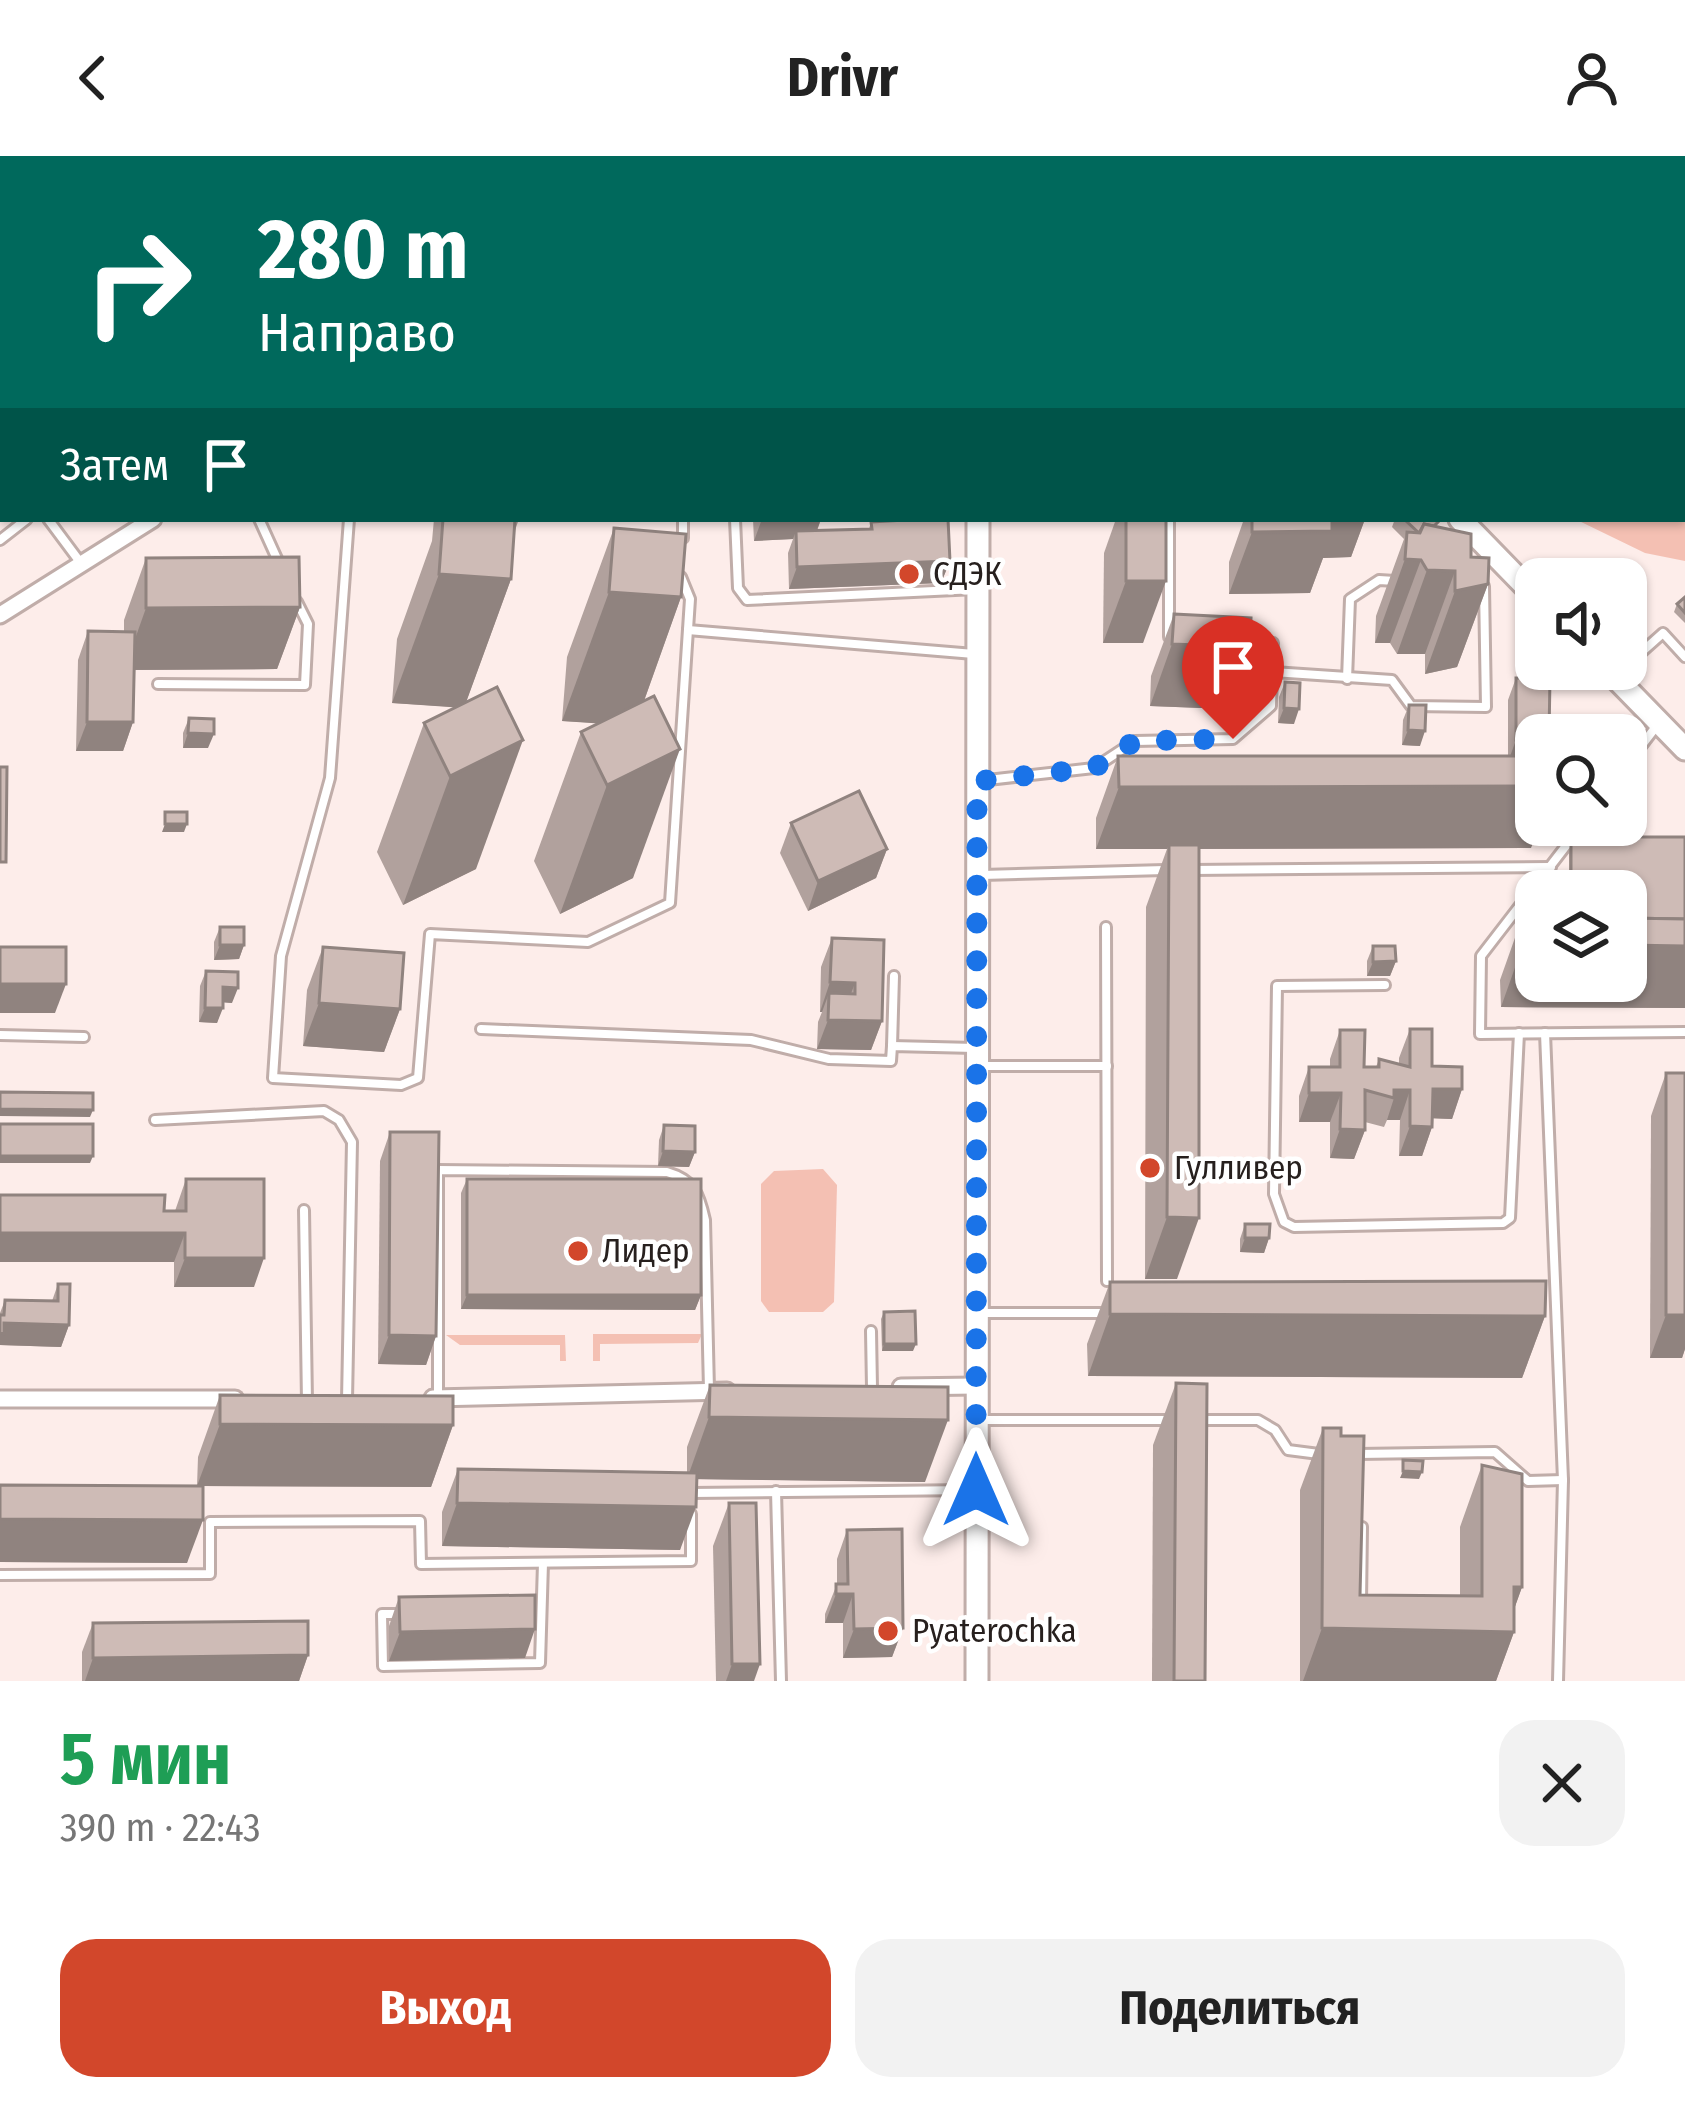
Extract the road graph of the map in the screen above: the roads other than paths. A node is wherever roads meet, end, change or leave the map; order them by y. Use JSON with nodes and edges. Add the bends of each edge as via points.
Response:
{"nodes":[{"id":1,"x":50,"y":522,"type":"edge"},
{"id":2,"x":148,"y":522,"type":"edge"},
{"id":3,"x":260,"y":522,"type":"edge"},
{"id":4,"x":349,"y":522,"type":"edge"},
{"id":5,"x":683,"y":522,"type":"edge"},
{"id":6,"x":735,"y":522,"type":"edge"},
{"id":7,"x":978,"y":522,"type":"edge"},
{"id":8,"x":1169,"y":522,"type":"edge"},
{"id":9,"x":1463,"y":522,"type":"edge"},
{"id":10,"x":80,"y":562,"type":"junction"},
{"id":11,"x":1504,"y":565,"type":"junction"},
{"id":12,"x":1515,"y":576,"type":"edge"},
{"id":13,"x":1400,"y":581,"type":"edge"},
{"id":14,"x":1463,"y":584,"type":"edge"},
{"id":15,"x":1484,"y":585,"type":"junction"},
{"id":16,"x":977,"y":589,"type":"junction"},
{"id":17,"x":3,"y":606,"type":"edge"},
{"id":18,"x":688,"y":631,"type":"junction"},
{"id":19,"x":1190,"y":642,"type":"edge"},
{"id":20,"x":1231,"y":642,"type":"edge"},
{"id":21,"x":1647,"y":646,"type":"edge"},
{"id":22,"x":977,"y":654,"type":"junction"},
{"id":23,"x":1685,"y":657,"type":"edge"},
{"id":24,"x":1273,"y":672,"type":"junction"},
{"id":25,"x":1347,"y":680,"type":"junction"},
{"id":26,"x":158,"y":683,"type":"dead end"},
{"id":27,"x":1633,"y":690,"type":"edge"},
{"id":28,"x":1659,"y":722,"type":"junction"},
{"id":29,"x":1647,"y":738,"type":"edge"},
{"id":30,"x":1685,"y":749,"type":"edge"},
{"id":31,"x":977,"y":781,"type":"junction"},
{"id":32,"x":1566,"y":846,"type":"edge"},
{"id":33,"x":1551,"y":867,"type":"junction"},
{"id":34,"x":977,"y":875,"type":"junction"},
{"id":35,"x":1106,"y":927,"type":"dead end"},
{"id":36,"x":894,"y":976,"type":"dead end"},
{"id":37,"x":1385,"y":985,"type":"dead end"},
{"id":38,"x":481,"y":1029,"type":"dead end"},
{"id":39,"x":1685,"y":1032,"type":"edge"},
{"id":40,"x":1545,"y":1033,"type":"junction"},
{"id":41,"x":1519,"y":1034,"type":"junction"},
{"id":42,"x":0,"y":1035,"type":"edge"},
{"id":43,"x":84,"y":1036,"type":"dead end"},
{"id":44,"x":892,"y":1046,"type":"junction"},
{"id":45,"x":976,"y":1057,"type":"junction"},
{"id":46,"x":1106,"y":1066,"type":"junction"},
{"id":47,"x":155,"y":1120,"type":"dead end"},
{"id":48,"x":304,"y":1210,"type":"dead end"},
{"id":49,"x":1107,"y":1281,"type":"edge"},
{"id":50,"x":976,"y":1313,"type":"junction"},
{"id":51,"x":1118,"y":1313,"type":"edge"},
{"id":52,"x":871,"y":1331,"type":"dead end"},
{"id":53,"x":976,"y":1386,"type":"junction"},
{"id":54,"x":872,"y":1388,"type":"junction"},
{"id":55,"x":849,"y":1389,"type":"edge"},
{"id":56,"x":756,"y":1391,"type":"edge"},
{"id":57,"x":709,"y":1392,"type":"junction"},
{"id":58,"x":418,"y":1398,"type":"edge"},
{"id":59,"x":437,"y":1398,"type":"junction"},
{"id":60,"x":0,"y":1399,"type":"edge"},
{"id":61,"x":259,"y":1400,"type":"edge"},
{"id":62,"x":283,"y":1400,"type":"edge"},
{"id":63,"x":353,"y":1400,"type":"joint"},
{"id":64,"x":307,"y":1401,"type":"junction"},
{"id":65,"x":976,"y":1420,"type":"junction"},
{"id":66,"x":1362,"y":1454,"type":"junction"},
{"id":67,"x":1362,"y":1476,"type":"edge"},
{"id":68,"x":1562,"y":1480,"type":"junction"},
{"id":69,"x":976,"y":1490,"type":"junction"},
{"id":70,"x":776,"y":1491,"type":"junction"},
{"id":71,"x":1362,"y":1521,"type":"edge"},
{"id":72,"x":543,"y":1563,"type":"junction"},
{"id":73,"x":0,"y":1575,"type":"edge"},
{"id":74,"x":1361,"y":1611,"type":"edge"},
{"id":75,"x":542,"y":1613,"type":"junction"},
{"id":76,"x":405,"y":1614,"type":"edge"},
{"id":77,"x":519,"y":1614,"type":"edge"},
{"id":78,"x":781,"y":1681,"type":"edge"},
{"id":79,"x":977,"y":1681,"type":"edge"},
{"id":80,"x":1558,"y":1681,"type":"edge"}],
"edges":[{"from":1,"to":10,"type":"lane"},
{"from":2,"to":10,"type":"street"},
{"from":3,"to":26,"type":"lane","via":[[308,624],[305,685]]},
{"from":4,"to":18,"type":"lane","via":[[330,778],[281,956],[273,1078],[401,1085],[418,1078],[430,934],[588,942],[670,903]]},
{"from":5,"to":18,"type":"lane"},
{"from":6,"to":16,"type":"lane","via":[[738,588],[747,600]]},
{"from":7,"to":16,"type":"main road"},
{"from":8,"to":19,"type":"lane","via":[[1169,642]]},
{"from":9,"to":11,"type":"main road"},
{"from":10,"to":17,"type":"street"},
{"from":11,"to":12,"type":"main road"},
{"from":11,"to":15,"type":"lane"},
{"from":13,"to":25,"type":"lane","via":[[1379,580],[1350,599]]},
{"from":14,"to":15,"type":"lane"},
{"from":15,"to":25,"type":"lane","via":[[1486,706],[1412,706],[1392,680]]},
{"from":16,"to":22,"type":"main road"},
{"from":18,"to":22,"type":"lane"},
{"from":20,"to":24,"type":"lane","via":[[1273,643]]},
{"from":21,"to":23,"type":"lane","via":[[1663,633]]},
{"from":22,"to":31,"type":"main road"},
{"from":24,"to":25,"type":"lane"},
{"from":24,"to":31,"type":"lane","via":[[1271,706],[1233,739],[1135,741],[1094,768]]},
{"from":27,"to":28,"type":"main road"},
{"from":28,"to":29,"type":"lane"},
{"from":28,"to":30,"type":"main road"},
{"from":31,"to":34,"type":"main road"},
{"from":32,"to":33,"type":"lane"},
{"from":33,"to":34,"type":"lane"},
{"from":33,"to":41,"type":"lane","via":[[1480,956],[1480,1034]]},
{"from":34,"to":45,"type":"main road"},
{"from":35,"to":46,"type":"lane"},
{"from":36,"to":44,"type":"lane"},
{"from":37,"to":41,"type":"lane","via":[[1276,986],[1274,1195],[1294,1227],[1510,1218]]},
{"from":38,"to":44,"type":"lane","via":[[751,1040],[829,1059],[891,1061]]},
{"from":39,"to":40,"type":"lane"},
{"from":40,"to":41,"type":"lane"},
{"from":40,"to":68,"type":"lane"},
{"from":42,"to":43,"type":"lane"},
{"from":44,"to":45,"type":"lane"},
{"from":45,"to":46,"type":"lane"},
{"from":45,"to":50,"type":"main road"},
{"from":46,"to":49,"type":"lane"},
{"from":47,"to":63,"type":"lane","via":[[324,1111],[339,1120],[352,1142]]},
{"from":48,"to":64,"type":"lane"},
{"from":50,"to":51,"type":"lane"},
{"from":50,"to":53,"type":"main road"},
{"from":52,"to":54,"type":"lane"},
{"from":53,"to":54,"type":"street"},
{"from":53,"to":65,"type":"main road"},
{"from":54,"to":55,"type":"street"},
{"from":56,"to":57,"type":"street"},
{"from":57,"to":59,"type":"street"},
{"from":57,"to":59,"type":"lane","via":[[705,1220],[686,1178],[438,1170]]},
{"from":58,"to":59,"type":"street"},
{"from":60,"to":61,"type":"street"},
{"from":62,"to":64,"type":"street"},
{"from":63,"to":64,"type":"street"},
{"from":65,"to":66,"type":"lane","via":[[1258,1420],[1288,1450]]},
{"from":65,"to":69,"type":"main road"},
{"from":66,"to":67,"type":"lane"},
{"from":66,"to":68,"type":"lane","via":[[1495,1453],[1528,1481]]},
{"from":68,"to":80,"type":"lane"},
{"from":69,"to":70,"type":"lane"},
{"from":69,"to":79,"type":"main road"},
{"from":70,"to":72,"type":"lane","via":[[691,1492],[691,1562]]},
{"from":70,"to":78,"type":"lane"},
{"from":71,"to":74,"type":"lane"},
{"from":72,"to":73,"type":"lane","via":[[421,1564],[420,1521],[210,1522],[210,1574]]},
{"from":72,"to":75,"type":"lane"},
{"from":75,"to":76,"type":"lane","via":[[540,1663],[382,1666],[382,1614]]},
{"from":75,"to":77,"type":"lane"}]}
